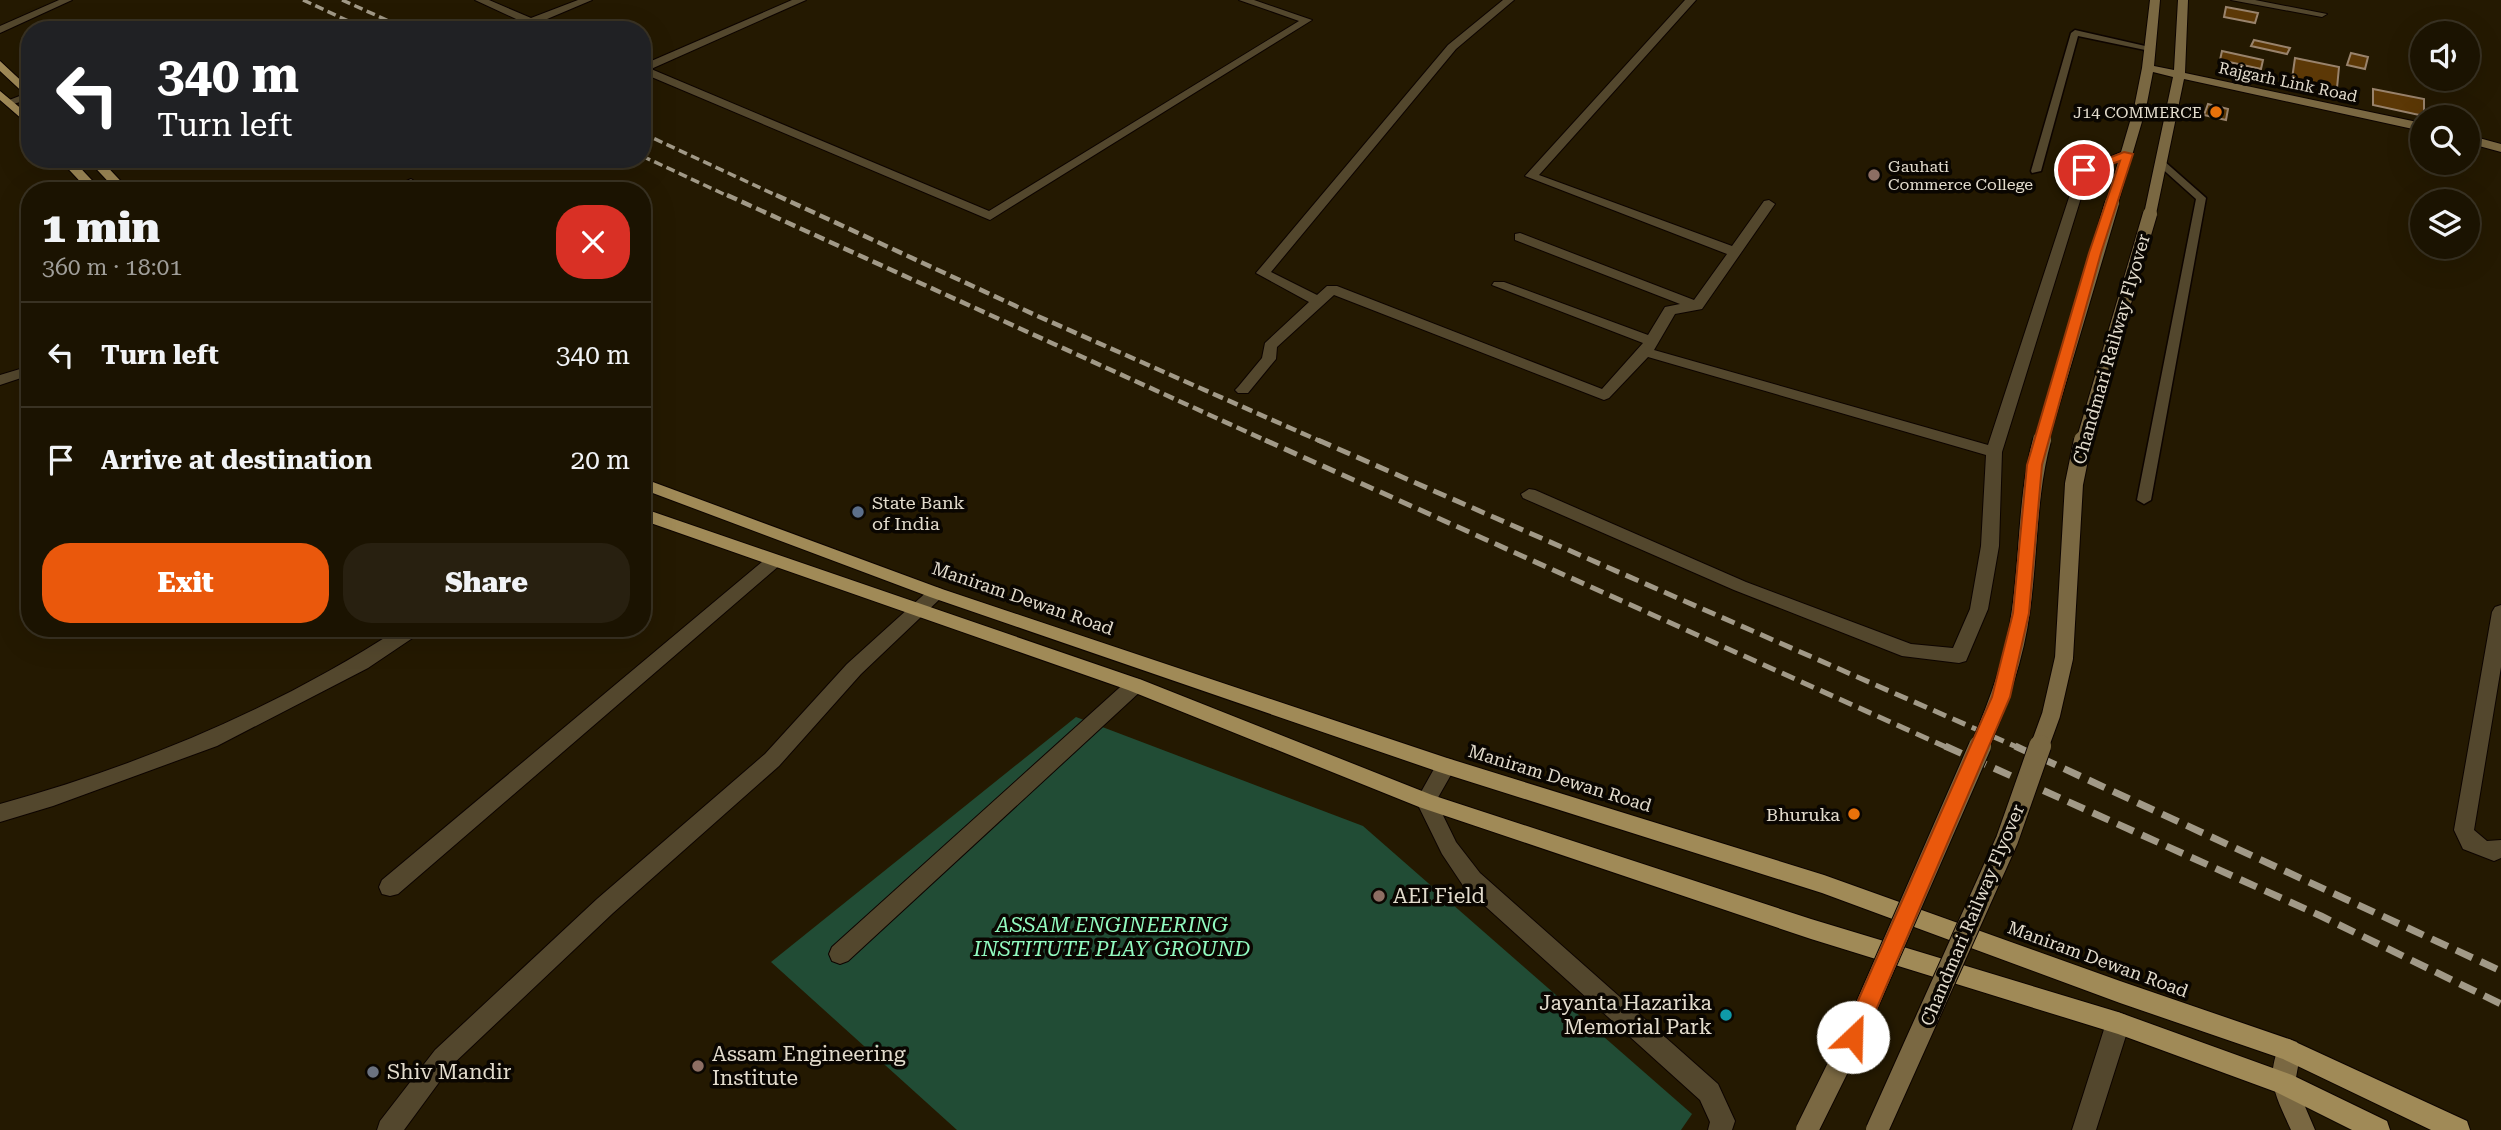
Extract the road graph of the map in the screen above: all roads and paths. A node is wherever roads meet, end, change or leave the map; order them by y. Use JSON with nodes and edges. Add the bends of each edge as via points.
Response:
{"nodes":[{"id":1,"x":67,"y":0,"type":"edge"},
{"id":2,"x":480,"y":0,"type":"edge"},
{"id":3,"x":587,"y":0,"type":"edge"},
{"id":4,"x":801,"y":0,"type":"edge"},
{"id":5,"x":1244,"y":0,"type":"edge"},
{"id":6,"x":1509,"y":0,"type":"edge"},
{"id":7,"x":1691,"y":0,"type":"edge"},
{"id":8,"x":2155,"y":0,"type":"edge"},
{"id":9,"x":2183,"y":0,"type":"edge"},
{"id":10,"x":2235,"y":0,"type":"edge"},
{"id":11,"x":2322,"y":14,"type":"dead end"},
{"id":12,"x":529,"y":21,"type":"edge"},
{"id":13,"x":534,"y":21,"type":"edge"},
{"id":14,"x":0,"y":30,"type":"edge"},
{"id":15,"x":2150,"y":48,"type":"junction"},
{"id":16,"x":0,"y":64,"type":"edge"},
{"id":17,"x":651,"y":65,"type":"edge"},
{"id":18,"x":2148,"y":68,"type":"junction"},
{"id":19,"x":651,"y":73,"type":"edge"},
{"id":20,"x":2179,"y":75,"type":"junction"},
{"id":21,"x":21,"y":86,"type":"edge"},
{"id":22,"x":5,"y":98,"type":"edge"},
{"id":23,"x":21,"y":114,"type":"edge"},
{"id":24,"x":2410,"y":124,"type":"edge"},
{"id":25,"x":2151,"y":130,"type":"junction"},
{"id":26,"x":2480,"y":142,"type":"edge"},
{"id":27,"x":2501,"y":148,"type":"edge"},
{"id":28,"x":2128,"y":154,"type":"junction"},
{"id":29,"x":2161,"y":163,"type":"junction"},
{"id":30,"x":74,"y":168,"type":"edge"},
{"id":31,"x":102,"y":168,"type":"edge"},
{"id":32,"x":2035,"y":171,"type":"dead end"},
{"id":33,"x":87,"y":182,"type":"edge"},
{"id":34,"x":115,"y":182,"type":"edge"},
{"id":35,"x":1769,"y":204,"type":"dead end"},
{"id":36,"x":1520,"y":237,"type":"dead end"},
{"id":37,"x":1735,"y":252,"type":"junction"},
{"id":38,"x":1499,"y":285,"type":"dead end"},
{"id":39,"x":1319,"y":302,"type":"junction"},
{"id":40,"x":1697,"y":306,"type":"junction"},
{"id":41,"x":1648,"y":346,"type":"junction"},
{"id":42,"x":21,"y":373,"type":"edge"},
{"id":43,"x":0,"y":380,"type":"edge"},
{"id":44,"x":1243,"y":390,"type":"dead end"},
{"id":45,"x":1994,"y":452,"type":"junction"},
{"id":46,"x":651,"y":487,"type":"edge"},
{"id":47,"x":1529,"y":494,"type":"dead end"},
{"id":48,"x":2144,"y":500,"type":"dead end"},
{"id":49,"x":651,"y":517,"type":"edge"},
{"id":50,"x":774,"y":561,"type":"junction"},
{"id":51,"x":936,"y":593,"type":"junction"},
{"id":52,"x":919,"y":612,"type":"junction"},
{"id":53,"x":2501,"y":612,"type":"edge"},
{"id":54,"x":400,"y":637,"type":"edge"},
{"id":55,"x":1135,"y":685,"type":"junction"},
{"id":56,"x":1446,"y":766,"type":"junction"},
{"id":57,"x":1426,"y":801,"type":"junction"},
{"id":58,"x":0,"y":813,"type":"edge"},
{"id":59,"x":2501,"y":849,"type":"edge"},
{"id":60,"x":390,"y":887,"type":"dead end"},
{"id":61,"x":840,"y":954,"type":"dead end"},
{"id":62,"x":2118,"y":1023,"type":"junction"},
{"id":63,"x":2289,"y":1049,"type":"junction"},
{"id":64,"x":2283,"y":1083,"type":"junction"},
{"id":65,"x":2434,"y":1125,"type":"edge"},
{"id":66,"x":389,"y":1130,"type":"edge"},
{"id":67,"x":1720,"y":1130,"type":"edge"},
{"id":68,"x":1807,"y":1130,"type":"edge"},
{"id":69,"x":1877,"y":1130,"type":"edge"},
{"id":70,"x":2084,"y":1130,"type":"edge"},
{"id":71,"x":2303,"y":1130,"type":"edge"},
{"id":72,"x":2378,"y":1130,"type":"edge"},
{"id":73,"x":2458,"y":1130,"type":"edge"}],
"edges":[{"from":1,"to":14,"type":"street"},
{"from":2,"to":12,"type":"street"},
{"from":3,"to":13,"type":"street"},
{"from":4,"to":17,"type":"street"},
{"from":5,"to":19,"type":"street","via":[[1307,20],[990,216]]},
{"from":6,"to":39,"type":"street","via":[[1452,47],[1264,273]]},
{"from":7,"to":37,"type":"street","via":[[1531,176]]},
{"from":8,"to":15,"type":"main road"},
{"from":9,"to":20,"type":"main road"},
{"from":10,"to":11,"type":"street"},
{"from":15,"to":18,"type":"main road"},
{"from":15,"to":32,"type":"lane","via":[[2075,33]]},
{"from":16,"to":21,"type":"main road"},
{"from":18,"to":20,"type":"main road","name":"Rajgarh Link Road"},
{"from":18,"to":25,"type":"main road"},
{"from":20,"to":24,"type":"main road","name":"Rajgarh Link Road"},
{"from":20,"to":25,"type":"main road"},
{"from":22,"to":23,"type":"main road"},
{"from":25,"to":28,"type":"main road"},
{"from":25,"to":29,"type":"main road","name":"Chandmari Railway Flyover"},
{"from":26,"to":27,"type":"main road"},
{"from":28,"to":45,"type":"street","via":[[2084,170]]},
{"from":28,"to":68,"type":"main road","bridge":true,"via":[[2035,465],[2021,613],[2001,697],[1859,1025]]},
{"from":29,"to":48,"type":"lane","via":[[2202,198]]},
{"from":29,"to":69,"type":"main road","name":"Chandmari Railway Flyover","bridge":true,"via":[[2085,430],[2077,470],[2064,658],[2050,715],[2007,840]]},
{"from":30,"to":33,"type":"main road"},
{"from":31,"to":34,"type":"main road"},
{"from":35,"to":37,"type":"street"},
{"from":36,"to":40,"type":"street"},
{"from":37,"to":40,"type":"street"},
{"from":38,"to":41,"type":"street"},
{"from":39,"to":41,"type":"street","via":[[1332,289],[1604,395]]},
{"from":39,"to":44,"type":"street","via":[[1270,346],[1269,359]]},
{"from":40,"to":41,"type":"street","via":[[1670,310]]},
{"from":41,"to":45,"type":"street"},
{"from":42,"to":43,"type":"street"},
{"from":45,"to":47,"type":"street","via":[[1990,546],[1979,608],[1959,656],[1909,651],[1740,586]]},
{"from":46,"to":51,"type":"main road","name":"Maniram Dewan Road"},
{"from":49,"to":50,"type":"main road"},
{"from":50,"to":52,"type":"main road"},
{"from":50,"to":60,"type":"street"},
{"from":51,"to":52,"type":"street"},
{"from":51,"to":56,"type":"main road","name":"Maniram Dewan Road"},
{"from":52,"to":55,"type":"main road"},
{"from":52,"to":66,"type":"street","via":[[854,669],[772,760],[443,1058]]},
{"from":53,"to":59,"type":"street","via":[[2464,830],[2471,843],[2494,852]]},
{"from":54,"to":58,"type":"street","via":[[361,663],[210,741]]},
{"from":55,"to":57,"type":"main road"},
{"from":55,"to":61,"type":"street"},
{"from":56,"to":57,"type":"street"},
{"from":56,"to":63,"type":"main road","name":"Maniram Dewan Road","via":[[1824,884]]},
{"from":57,"to":62,"type":"main road","via":[[1811,929]]},
{"from":57,"to":67,"type":"street","via":[[1449,848],[1472,880],[1709,1092],[1723,1121]]},
{"from":62,"to":64,"type":"main road"},
{"from":62,"to":70,"type":"street"},
{"from":63,"to":64,"type":"main road"},
{"from":63,"to":65,"type":"main road","name":"Maniram Dewan Road"},
{"from":64,"to":71,"type":"main road"},
{"from":64,"to":72,"type":"main road"},
{"from":65,"to":73,"type":"main road","name":"Maniram Dewan Road"}]}
